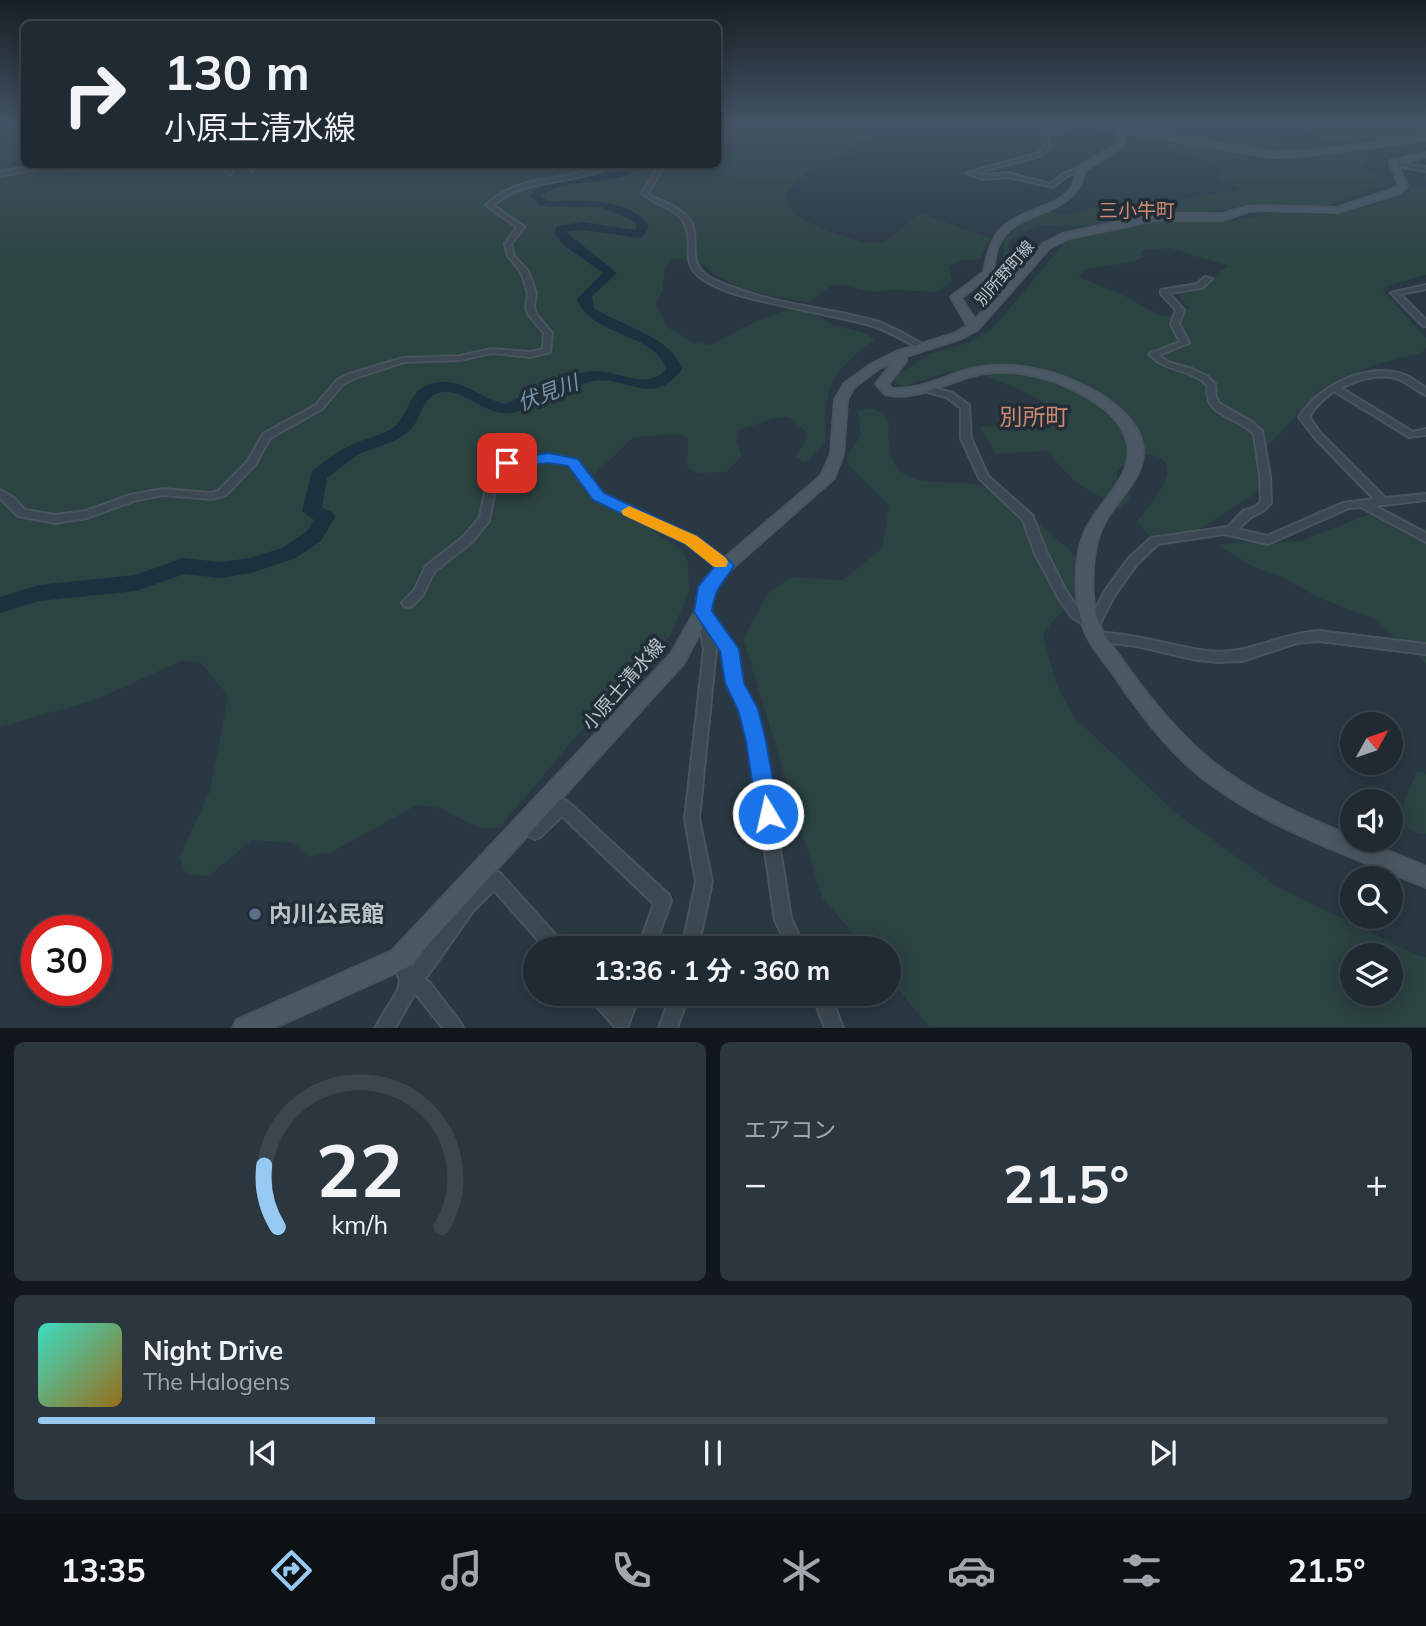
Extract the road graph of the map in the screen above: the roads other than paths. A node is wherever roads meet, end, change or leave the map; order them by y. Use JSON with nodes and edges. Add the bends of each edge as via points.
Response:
{"nodes":[{"id":1,"x":592,"y":172,"type":"edge"},
{"id":2,"x":658,"y":172,"type":"edge"},
{"id":3,"x":973,"y":172,"type":"edge"},
{"id":4,"x":1074,"y":172,"type":"edge"},
{"id":5,"x":1082,"y":172,"type":"edge"},
{"id":6,"x":1396,"y":172,"type":"edge"},
{"id":7,"x":1208,"y":279,"type":"dead end"},
{"id":8,"x":1426,"y":287,"type":"edge"},
{"id":9,"x":1425,"y":322,"type":"edge"},
{"id":10,"x":974,"y":327,"type":"junction"},
{"id":11,"x":923,"y":347,"type":"junction"},
{"id":12,"x":900,"y":354,"type":"junction"},
{"id":13,"x":1335,"y":388,"type":"junction"},
{"id":14,"x":931,"y":390,"type":"junction"},
{"id":15,"x":1426,"y":392,"type":"edge"},
{"id":16,"x":1426,"y":432,"type":"edge"},
{"id":17,"x":0,"y":494,"type":"edge"},
{"id":18,"x":1426,"y":497,"type":"edge"},
{"id":19,"x":1381,"y":500,"type":"junction"},
{"id":20,"x":1362,"y":502,"type":"junction"},
{"id":21,"x":1230,"y":531,"type":"junction"},
{"id":22,"x":1426,"y":538,"type":"edge"},
{"id":23,"x":725,"y":566,"type":"junction"},
{"id":24,"x":408,"y":603,"type":"dead end"},
{"id":25,"x":703,"y":612,"type":"junction"},
{"id":26,"x":1094,"y":630,"type":"junction"},
{"id":27,"x":1426,"y":649,"type":"edge"},
{"id":28,"x":523,"y":826,"type":"junction"},
{"id":29,"x":1426,"y":877,"type":"edge"},
{"id":30,"x":545,"y":936,"type":"edge"},
{"id":31,"x":650,"y":936,"type":"edge"},
{"id":32,"x":693,"y":936,"type":"edge"},
{"id":33,"x":791,"y":936,"type":"edge"},
{"id":34,"x":400,"y":959,"type":"junction"},
{"id":35,"x":409,"y":979,"type":"junction"},
{"id":36,"x":608,"y":1006,"type":"edge"},
{"id":37,"x":627,"y":1006,"type":"edge"},
{"id":38,"x":676,"y":1006,"type":"edge"},
{"id":39,"x":826,"y":1006,"type":"edge"},
{"id":40,"x":245,"y":1027,"type":"edge"},
{"id":41,"x":384,"y":1027,"type":"edge"},
{"id":42,"x":454,"y":1027,"type":"edge"},
{"id":43,"x":668,"y":1027,"type":"edge"},
{"id":44,"x":834,"y":1027,"type":"edge"}],
"edges":[{"from":1,"to":17,"type":"street","via":[[514,187],[489,205],[521,227],[508,244],[532,293],[532,314],[548,333],[547,350],[542,354],[492,351],[460,358],[403,360],[352,376],[340,382],[319,407],[266,436],[252,463],[233,484],[212,496],[163,492],[55,519],[22,513]]},
{"from":2,"to":11,"type":"street","via":[[645,193],[688,218],[692,264],[704,278],[747,295],[867,321]]},
{"from":3,"to":4,"type":"street","via":[[969,173],[1008,175],[1051,186]]},
{"from":5,"to":10,"type":"main road","via":[[1081,183],[1070,198],[1007,227],[993,246],[988,273],[956,298]]},
{"from":6,"to":10,"type":"main road","name":"別所野町線","via":[[1403,187],[1338,210],[1262,208],[1223,217],[1155,217],[1066,236],[1046,246]]},
{"from":7,"to":21,"type":"street","via":[[1199,286],[1164,292],[1180,310],[1175,324],[1185,343],[1153,355],[1165,364],[1206,377],[1216,405],[1259,433],[1266,467],[1266,503]]},
{"from":8,"to":9,"type":"street","via":[[1395,293]]},
{"from":10,"to":11,"type":"main road","name":"別所野町線"},
{"from":11,"to":12,"type":"main road","name":"別所野町線"},
{"from":12,"to":14,"type":"main road","via":[[883,387],[901,393]]},
{"from":12,"to":23,"type":"main road","name":"小原土清水線","via":[[848,386],[841,400],[837,454],[827,478]]},
{"from":13,"to":15,"type":"street","via":[[1355,378],[1397,376]]},
{"from":13,"to":16,"type":"street","via":[[1412,435]]},
{"from":13,"to":19,"type":"street","via":[[1309,405],[1306,422]]},
{"from":14,"to":26,"type":"street","via":[[967,407],[966,438],[984,478],[1028,518],[1062,594]]},
{"from":14,"to":26,"type":"main road","via":[[972,372],[1036,372],[1068,382],[1124,418],[1134,439],[1136,463],[1091,533],[1085,576]]},
{"from":18,"to":19,"type":"street"},
{"from":19,"to":20,"type":"street"},
{"from":20,"to":21,"type":"street","via":[[1268,540]]},
{"from":20,"to":22,"type":"street"},
{"from":21,"to":26,"type":"street","via":[[1155,541],[1133,561],[1110,594]]},
{"from":23,"to":24,"type":"street","via":[[691,540],[598,497],[572,462],[526,458],[493,470],[485,518],[468,539],[430,569]]},
{"from":23,"to":25,"type":"main road","name":"小原土清水線","via":[[707,587]]},
{"from":25,"to":28,"type":"main road","name":"小原土清水線","via":[[677,659]]},
{"from":25,"to":32,"type":"street","via":[[710,649],[692,819],[704,882]]},
{"from":25,"to":33,"type":"street","via":[[729,649],[735,683],[748,709],[783,920]]},
{"from":26,"to":27,"type":"street","via":[[1208,657],[1254,654],[1287,640],[1312,636]]},
{"from":26,"to":29,"type":"main road","via":[[1177,743],[1211,772],[1250,798]]},
{"from":28,"to":31,"type":"street","via":[[535,832],[562,806],[663,901]]},
{"from":28,"to":34,"type":"main road","name":"小原土清水線"},
{"from":30,"to":35,"type":"street","via":[[494,879],[467,905],[422,969]]},
{"from":34,"to":35,"type":"street"},
{"from":34,"to":40,"type":"main road","name":"小原土清水線"},
{"from":35,"to":41,"type":"street","via":[[406,993]]},
{"from":35,"to":42,"type":"street","via":[[423,988]]},
{"from":36,"to":37,"type":"street","via":[[621,1021]]},
{"from":38,"to":43,"type":"street"},
{"from":39,"to":44,"type":"street"}]}
